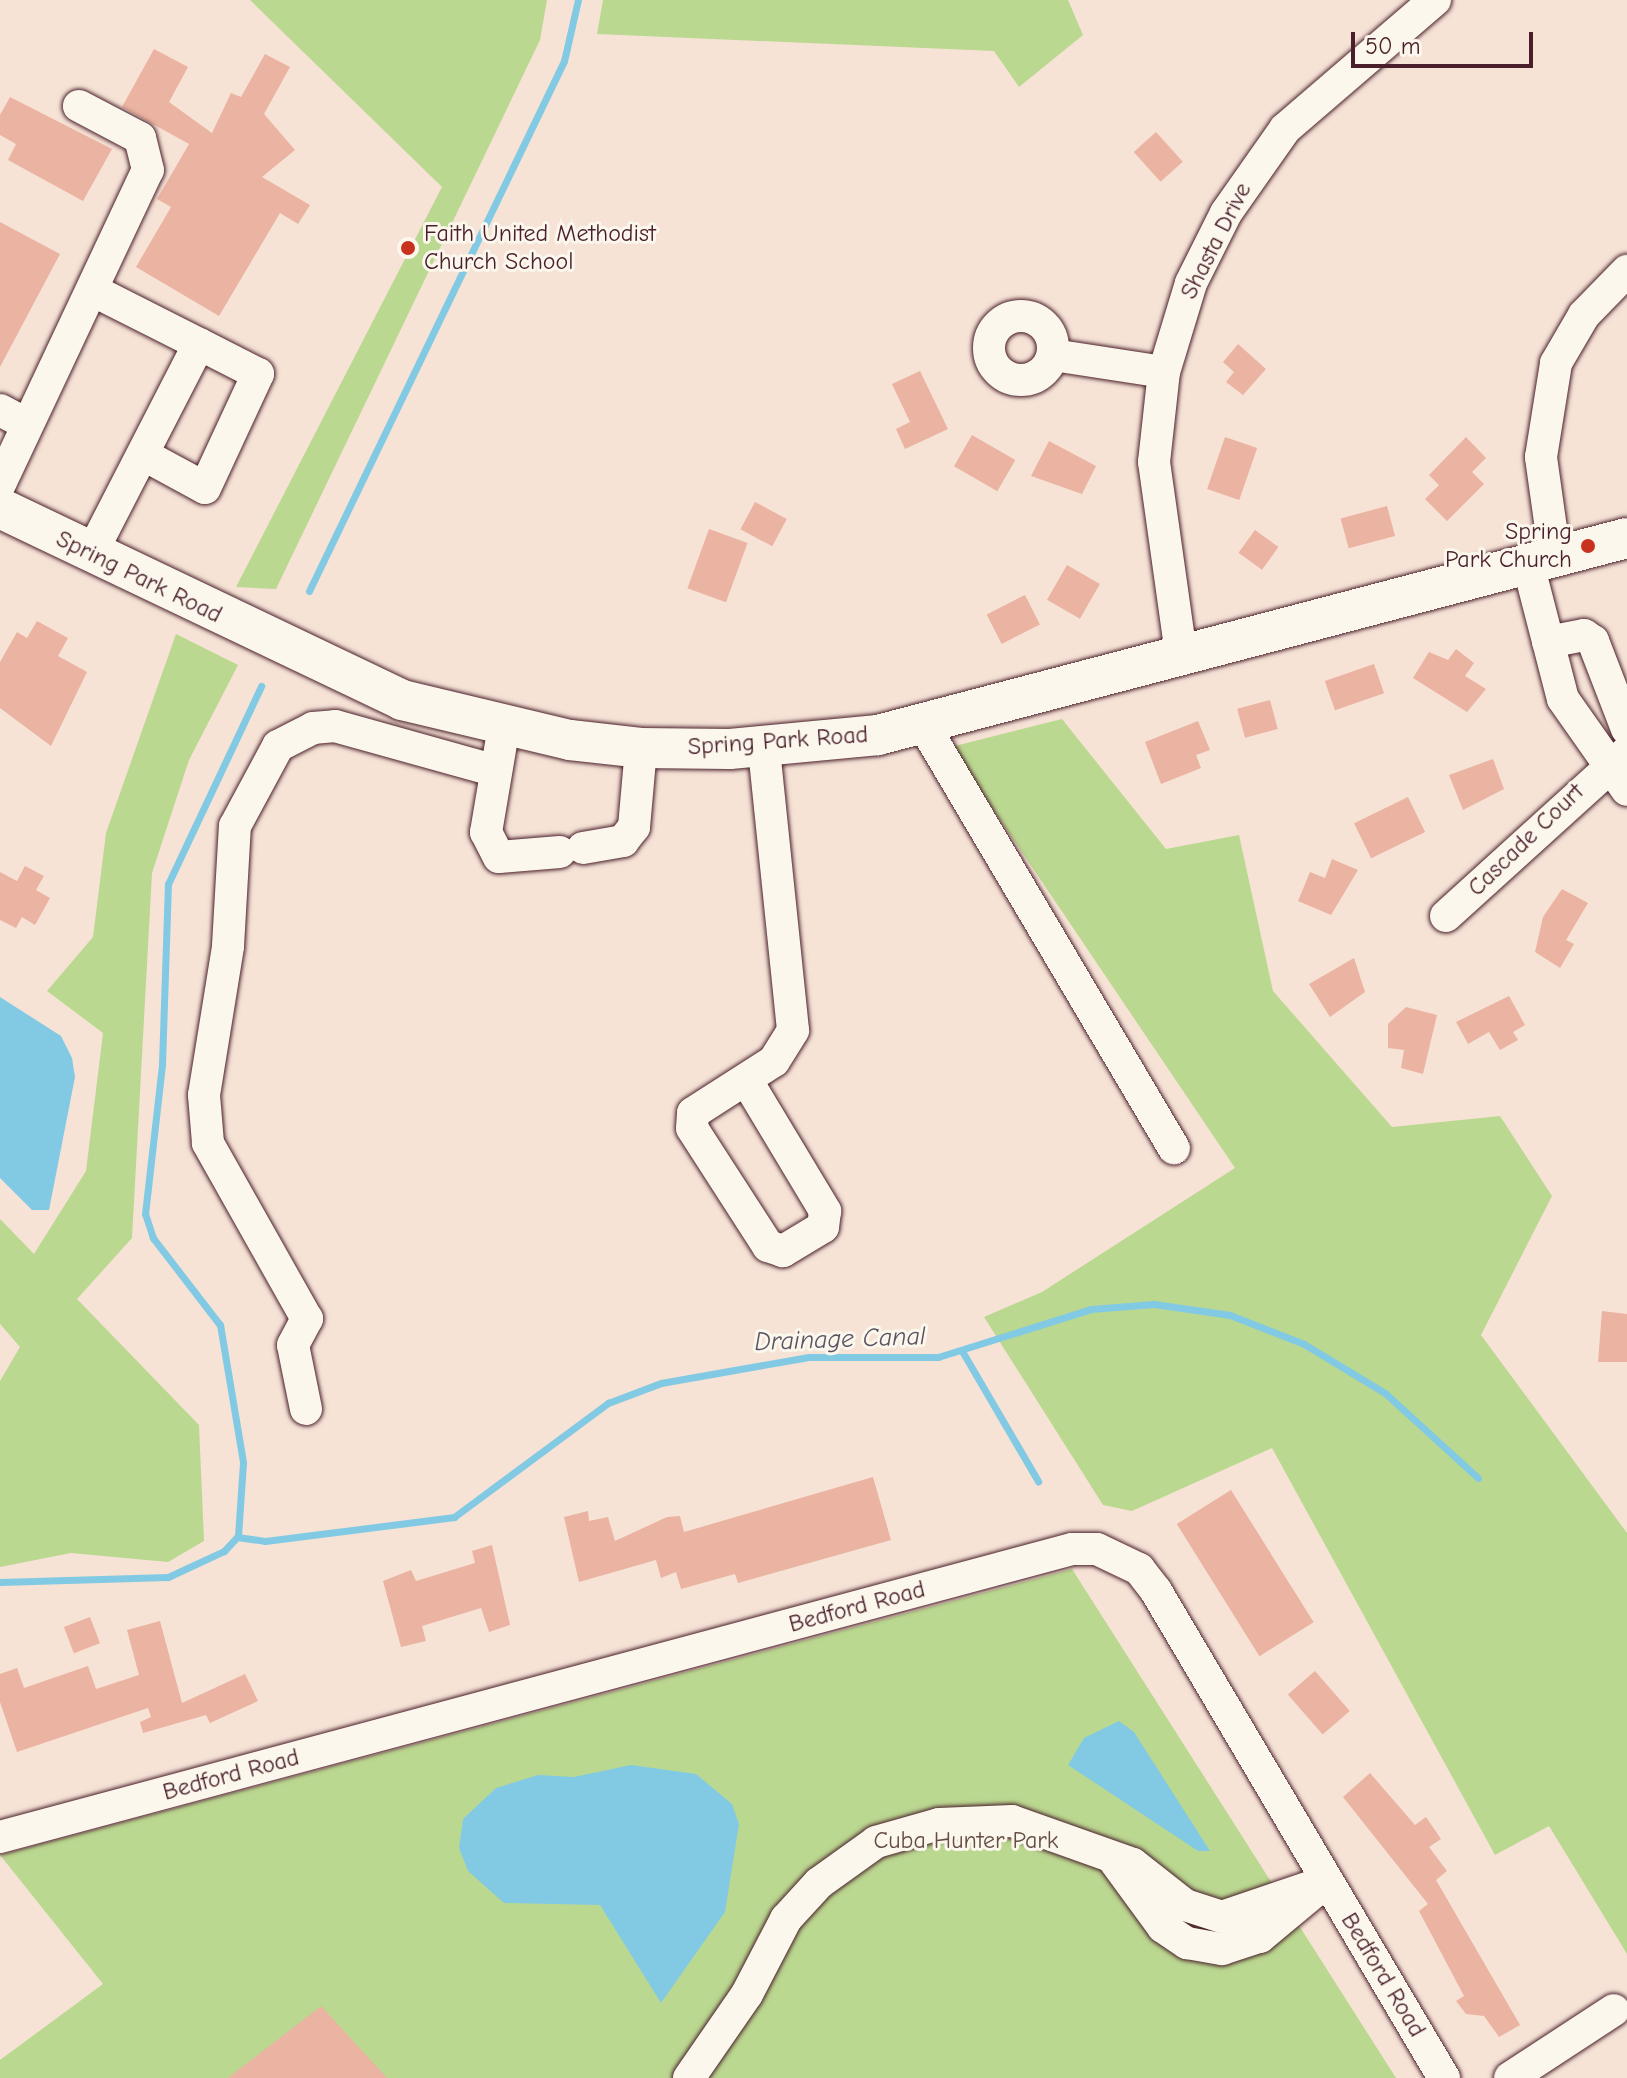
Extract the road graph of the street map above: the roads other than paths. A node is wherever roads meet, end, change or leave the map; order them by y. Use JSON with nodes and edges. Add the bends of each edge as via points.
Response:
{"nodes":[{"id":1,"x":1435,"y":0,"type":"edge"},
{"id":2,"x":79,"y":106,"type":"dead end"},
{"id":3,"x":1627,"y":271,"type":"edge"},
{"id":4,"x":92,"y":290,"type":"junction"},
{"id":5,"x":199,"y":344,"type":"junction"},
{"id":6,"x":1053,"y":355,"type":"dead end"},
{"id":7,"x":1164,"y":372,"type":"junction"},
{"id":8,"x":13,"y":417,"type":"edge"},
{"id":9,"x":140,"y":465,"type":"junction"},
{"id":10,"x":0,"y":484,"type":"edge"},
{"id":11,"x":0,"y":508,"type":"edge"},
{"id":12,"x":1627,"y":538,"type":"edge"},
{"id":13,"x":91,"y":554,"type":"junction"},
{"id":14,"x":1542,"y":561,"type":"junction"},
{"id":15,"x":1548,"y":642,"type":"junction"},
{"id":16,"x":1181,"y":654,"type":"junction"},
{"id":17,"x":923,"y":724,"type":"junction"},
{"id":18,"x":504,"y":726,"type":"junction"},
{"id":19,"x":1627,"y":729,"type":"edge"},
{"id":20,"x":764,"y":747,"type":"junction"},
{"id":21,"x":641,"y":748,"type":"junction"},
{"id":22,"x":1616,"y":758,"type":"edge"},
{"id":23,"x":496,"y":771,"type":"junction"},
{"id":24,"x":1627,"y":790,"type":"edge"},
{"id":25,"x":1446,"y":916,"type":"dead end"},
{"id":26,"x":747,"y":1081,"type":"junction"},
{"id":27,"x":1174,"y":1148,"type":"dead end"},
{"id":28,"x":306,"y":1409,"type":"dead end"},
{"id":29,"x":0,"y":1837,"type":"edge"},
{"id":30,"x":1327,"y":1881,"type":"junction"},
{"id":31,"x":1614,"y":2010,"type":"dead end"},
{"id":32,"x":689,"y":2078,"type":"edge"},
{"id":33,"x":1444,"y":2078,"type":"edge"},
{"id":34,"x":1510,"y":2078,"type":"edge"}],
"edges":[{"from":1,"to":7,"type":"street","name":"Shasta Drive","via":[[1322,91],[1253,170],[1191,283]]},
{"from":2,"to":4,"type":"street","via":[[140,138],[148,153],[148,170]]},
{"from":3,"to":14,"type":"street","via":[[1584,315],[1556,363],[1541,457]]},
{"from":4,"to":5,"type":"street"},
{"from":4,"to":8,"type":"street"},
{"from":5,"to":9,"type":"street"},
{"from":5,"to":9,"type":"street","via":[[258,374],[205,488]]},
{"from":6,"to":7,"type":"street"},
{"from":7,"to":16,"type":"street","name":"Shasta Drive","via":[[1154,462]]},
{"from":8,"to":10,"type":"street"},
{"from":9,"to":13,"type":"street"},
{"from":11,"to":13,"type":"main road","name":"Spring Park Road"},
{"from":12,"to":14,"type":"main road","name":"Spring Park Road"},
{"from":13,"to":18,"type":"main road","name":"Spring Park Road","via":[[352,681]]},
{"from":14,"to":15,"type":"street"},
{"from":14,"to":16,"type":"main road","name":"Spring Park Road"},
{"from":15,"to":19,"type":"street","via":[[1584,635],[1593,641]]},
{"from":15,"to":22,"type":"street","via":[[1563,699]]},
{"from":16,"to":17,"type":"main road","name":"Spring Park Road"},
{"from":17,"to":20,"type":"main road","name":"Spring Park Road"},
{"from":17,"to":27,"type":"street"},
{"from":18,"to":21,"type":"main road","name":"Spring Park Road"},
{"from":18,"to":23,"type":"street"},
{"from":20,"to":21,"type":"main road","name":"Spring Park Road"},
{"from":20,"to":26,"type":"street","via":[[793,1030],[789,1046]]},
{"from":21,"to":23,"type":"street","via":[[634,827],[623,841],[571,850],[499,857],[486,832]]},
{"from":22,"to":24,"type":"street"},
{"from":22,"to":25,"type":"street","name":"Cascade Court"},
{"from":23,"to":28,"type":"street","via":[[335,726],[313,728],[278,746],[235,826],[228,946],[204,1095],[208,1143],[307,1319],[293,1345]]},
{"from":26,"to":26,"type":"street","via":[[693,1113],[692,1128],[768,1246],[783,1251],[823,1227],[825,1211]]},
{"from":29,"to":30,"type":"street","name":"Bedford Road","via":[[1072,1549],[1097,1549],[1139,1569],[1156,1591]]},
{"from":30,"to":32,"type":"street","via":[[1222,1917],[1203,1915],[1112,1858],[1012,1821],[939,1824],[876,1842],[819,1883],[786,1919],[747,1994]]},
{"from":30,"to":33,"type":"street","name":"Bedford Road"},
{"from":31,"to":34,"type":"street"}]}
